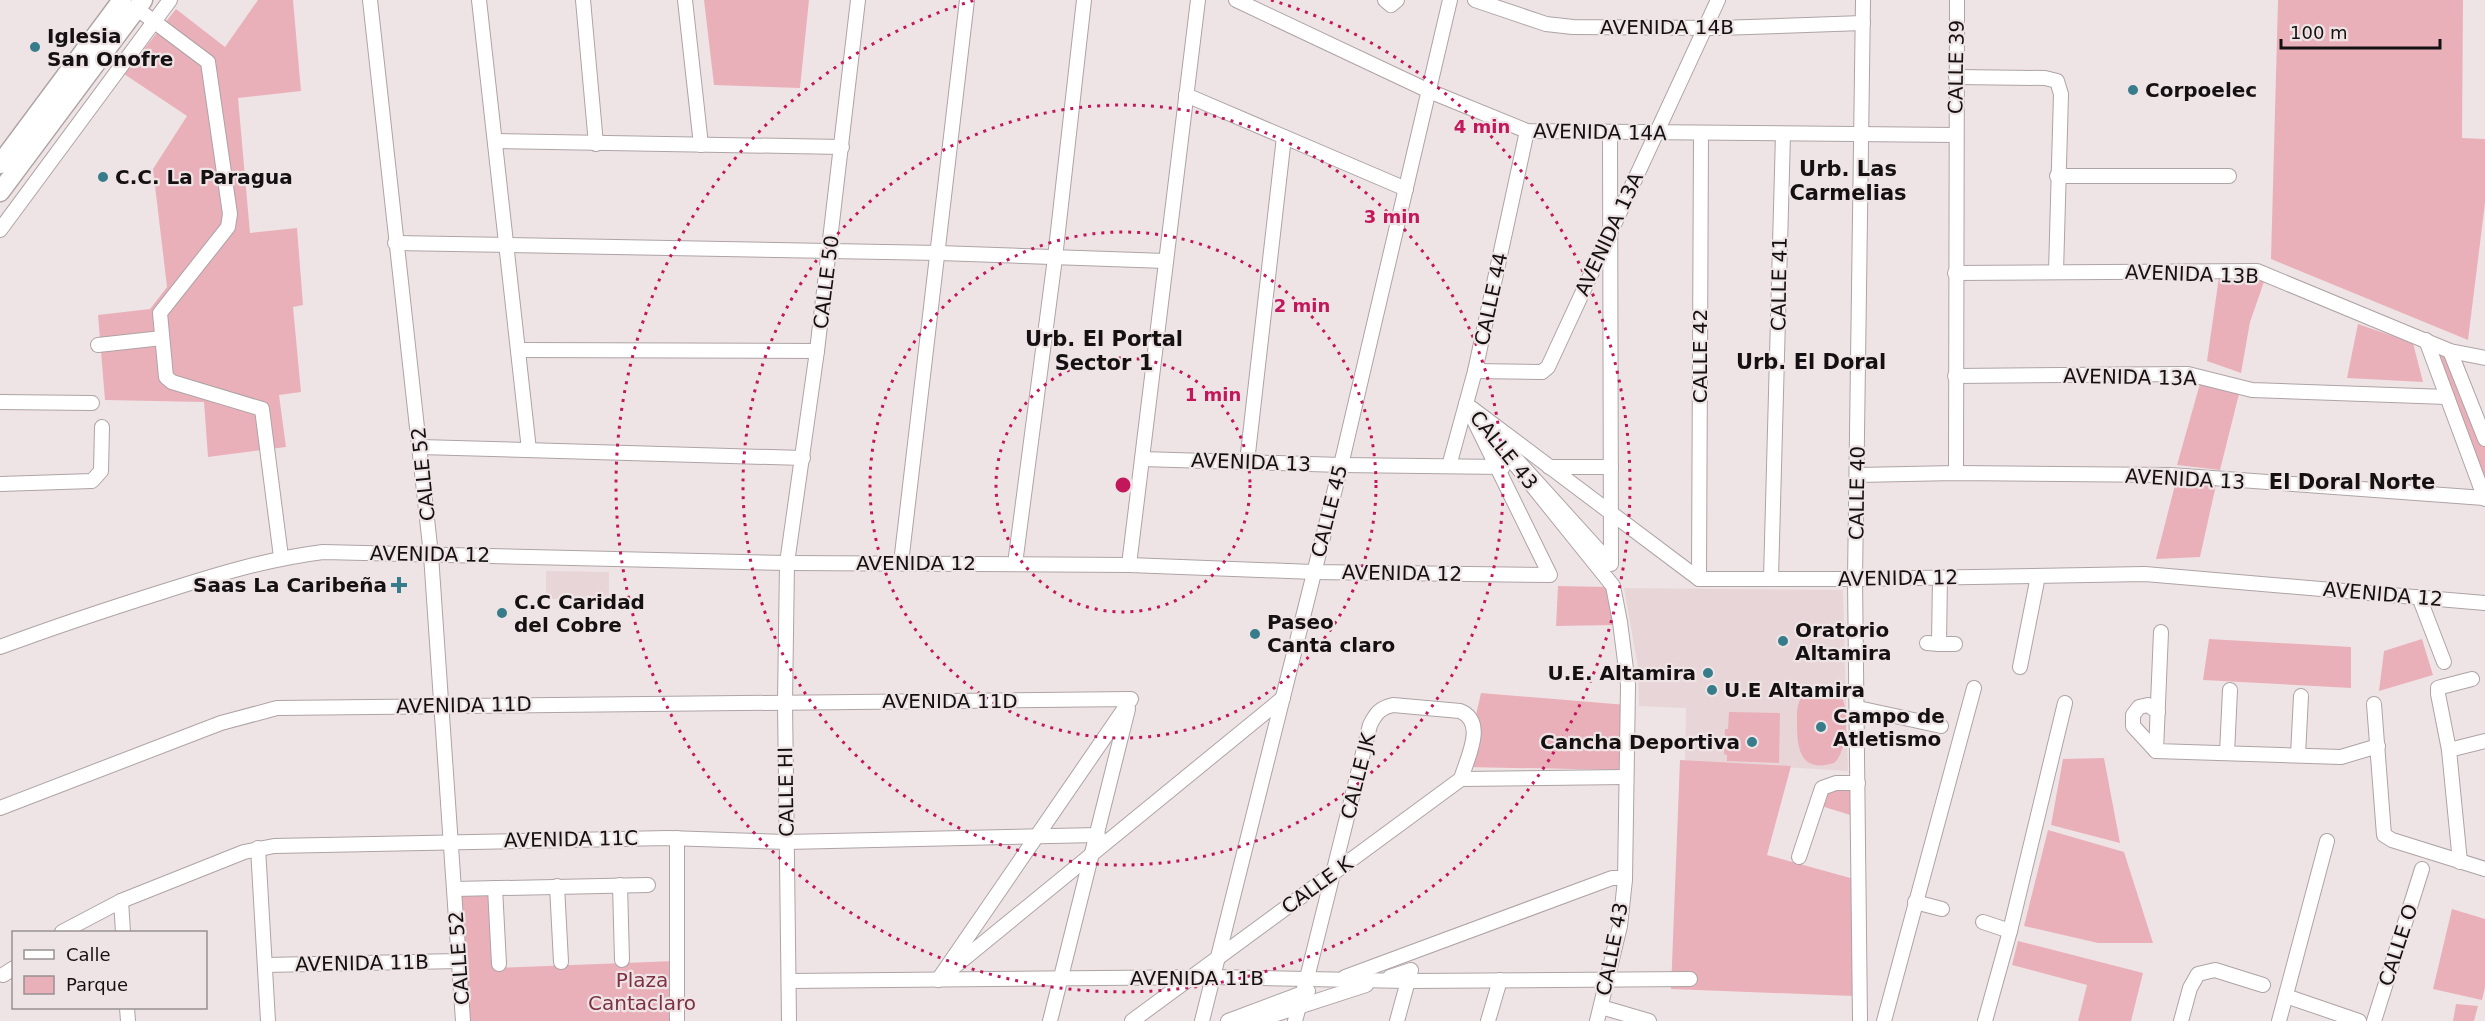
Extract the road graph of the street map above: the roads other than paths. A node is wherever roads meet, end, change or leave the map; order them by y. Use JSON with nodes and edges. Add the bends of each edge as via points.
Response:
{"nodes":[{"id":1,"x":170,"y":0,"type":"edge"},
{"id":2,"x":370,"y":0,"type":"edge"},
{"id":3,"x":479,"y":0,"type":"edge"},
{"id":4,"x":583,"y":0,"type":"edge"},
{"id":5,"x":685,"y":0,"type":"edge"},
{"id":6,"x":858,"y":0,"type":"edge"},
{"id":7,"x":967,"y":0,"type":"edge"},
{"id":8,"x":1084,"y":0,"type":"edge"},
{"id":9,"x":1198,"y":0,"type":"edge"},
{"id":10,"x":1236,"y":0,"type":"edge"},
{"id":11,"x":1385,"y":0,"type":"edge"},
{"id":12,"x":1397,"y":0,"type":"edge"},
{"id":13,"x":1450,"y":0,"type":"edge"},
{"id":14,"x":1475,"y":0,"type":"edge"},
{"id":15,"x":1719,"y":0,"type":"edge"},
{"id":16,"x":1863,"y":0,"type":"edge"},
{"id":17,"x":1957,"y":0,"type":"edge"},
{"id":18,"x":134,"y":3,"type":"edge"},
{"id":19,"x":154,"y":22,"type":"junction"},
{"id":20,"x":1863,"y":23,"type":"junction"},
{"id":21,"x":1719,"y":28,"type":"junction"},
{"id":22,"x":1956,"y":77,"type":"junction"},
{"id":23,"x":1429,"y":91,"type":"junction"},
{"id":24,"x":1186,"y":95,"type":"junction"},
{"id":25,"x":1527,"y":131,"type":"junction"},
{"id":26,"x":1610,"y":132,"type":"junction"},
{"id":27,"x":1701,"y":133,"type":"junction"},
{"id":28,"x":1783,"y":134,"type":"junction"},
{"id":29,"x":1861,"y":135,"type":"junction"},
{"id":30,"x":1955,"y":135,"type":"junction"},
{"id":31,"x":1284,"y":137,"type":"junction"},
{"id":32,"x":495,"y":141,"type":"junction"},
{"id":33,"x":596,"y":144,"type":"junction"},
{"id":34,"x":701,"y":144,"type":"junction"},
{"id":35,"x":843,"y":147,"type":"junction"},
{"id":36,"x":1,"y":159,"type":"edge"},
{"id":37,"x":2058,"y":176,"type":"junction"},
{"id":38,"x":2229,"y":176,"type":"dead end"},
{"id":39,"x":1406,"y":189,"type":"junction"},
{"id":40,"x":0,"y":192,"type":"edge"},
{"id":41,"x":2,"y":226,"type":"edge"},
{"id":42,"x":395,"y":243,"type":"junction"},
{"id":43,"x":506,"y":243,"type":"junction"},
{"id":44,"x":829,"y":251,"type":"junction"},
{"id":45,"x":939,"y":253,"type":"junction"},
{"id":46,"x":1055,"y":258,"type":"junction"},
{"id":47,"x":1166,"y":261,"type":"junction"},
{"id":48,"x":2056,"y":272,"type":"junction"},
{"id":49,"x":1955,"y":273,"type":"junction"},
{"id":50,"x":162,"y":338,"type":"junction"},
{"id":51,"x":2426,"y":340,"type":"junction"},
{"id":52,"x":98,"y":345,"type":"dead end"},
{"id":53,"x":518,"y":350,"type":"junction"},
{"id":54,"x":817,"y":351,"type":"junction"},
{"id":55,"x":2450,"y":351,"type":"junction"},
{"id":56,"x":2485,"y":358,"type":"edge"},
{"id":57,"x":1475,"y":371,"type":"junction"},
{"id":58,"x":1955,"y":376,"type":"junction"},
{"id":59,"x":2447,"y":397,"type":"junction"},
{"id":60,"x":0,"y":402,"type":"edge"},
{"id":61,"x":92,"y":404,"type":"dead end"},
{"id":62,"x":1466,"y":404,"type":"junction"},
{"id":63,"x":102,"y":427,"type":"dead end"},
{"id":64,"x":2485,"y":439,"type":"edge"},
{"id":65,"x":420,"y":447,"type":"junction"},
{"id":66,"x":529,"y":450,"type":"junction"},
{"id":67,"x":803,"y":458,"type":"junction"},
{"id":68,"x":1142,"y":459,"type":"junction"},
{"id":69,"x":1247,"y":462,"type":"junction"},
{"id":70,"x":1341,"y":465,"type":"junction"},
{"id":71,"x":1449,"y":466,"type":"junction"},
{"id":72,"x":1611,"y":467,"type":"junction"},
{"id":73,"x":1956,"y":473,"type":"junction"},
{"id":74,"x":1857,"y":475,"type":"junction"},
{"id":75,"x":0,"y":484,"type":"edge"},
{"id":76,"x":2485,"y":499,"type":"edge"},
{"id":77,"x":431,"y":555,"type":"junction"},
{"id":78,"x":281,"y":557,"type":"junction"},
{"id":79,"x":787,"y":563,"type":"junction"},
{"id":80,"x":901,"y":563,"type":"junction"},
{"id":81,"x":1015,"y":564,"type":"junction"},
{"id":82,"x":1129,"y":565,"type":"junction"},
{"id":83,"x":1313,"y":572,"type":"junction"},
{"id":84,"x":2038,"y":576,"type":"junction"},
{"id":85,"x":1941,"y":577,"type":"junction"},
{"id":86,"x":1771,"y":578,"type":"junction"},
{"id":87,"x":1699,"y":579,"type":"junction"},
{"id":88,"x":1856,"y":579,"type":"junction"},
{"id":89,"x":2419,"y":597,"type":"junction"},
{"id":90,"x":2485,"y":603,"type":"edge"},
{"id":91,"x":2162,"y":632,"type":"dead end"},
{"id":92,"x":1955,"y":644,"type":"dead end"},
{"id":93,"x":0,"y":646,"type":"edge"},
{"id":94,"x":2444,"y":662,"type":"dead end"},
{"id":95,"x":2020,"y":667,"type":"dead end"},
{"id":96,"x":2472,"y":679,"type":"dead end"},
{"id":97,"x":1974,"y":688,"type":"dead end"},
{"id":98,"x":2230,"y":690,"type":"dead end"},
{"id":99,"x":2301,"y":696,"type":"dead end"},
{"id":100,"x":1283,"y":698,"type":"junction"},
{"id":101,"x":1131,"y":699,"type":"junction"},
{"id":102,"x":785,"y":702,"type":"junction"},
{"id":103,"x":2066,"y":703,"type":"dead end"},
{"id":104,"x":2374,"y":704,"type":"dead end"},
{"id":105,"x":441,"y":705,"type":"junction"},
{"id":106,"x":1858,"y":708,"type":"junction"},
{"id":107,"x":2158,"y":712,"type":"junction"},
{"id":108,"x":1941,"y":726,"type":"dead end"},
{"id":109,"x":2485,"y":741,"type":"edge"},
{"id":110,"x":2378,"y":746,"type":"junction"},
{"id":111,"x":2450,"y":750,"type":"junction"},
{"id":112,"x":2156,"y":751,"type":"junction"},
{"id":113,"x":2227,"y":753,"type":"junction"},
{"id":114,"x":2298,"y":755,"type":"junction"},
{"id":115,"x":1626,"y":777,"type":"junction"},
{"id":116,"x":1461,"y":779,"type":"junction"},
{"id":117,"x":1858,"y":783,"type":"junction"},
{"id":118,"x":0,"y":808,"type":"edge"},
{"id":119,"x":1098,"y":835,"type":"junction"},
{"id":120,"x":677,"y":838,"type":"junction"},
{"id":121,"x":451,"y":841,"type":"junction"},
{"id":122,"x":2327,"y":841,"type":"dead end"},
{"id":123,"x":787,"y":843,"type":"junction"},
{"id":124,"x":258,"y":848,"type":"junction"},
{"id":125,"x":1799,"y":857,"type":"dead end"},
{"id":126,"x":2460,"y":862,"type":"junction"},
{"id":127,"x":2422,"y":869,"type":"dead end"},
{"id":128,"x":2485,"y":869,"type":"edge"},
{"id":129,"x":1625,"y":878,"type":"junction"},
{"id":130,"x":620,"y":885,"type":"junction"},
{"id":131,"x":648,"y":885,"type":"dead end"},
{"id":132,"x":557,"y":886,"type":"junction"},
{"id":133,"x":495,"y":888,"type":"junction"},
{"id":134,"x":454,"y":889,"type":"junction"},
{"id":135,"x":121,"y":900,"type":"junction"},
{"id":136,"x":1915,"y":902,"type":"junction"},
{"id":137,"x":1942,"y":909,"type":"dead end"},
{"id":138,"x":1983,"y":922,"type":"dead end"},
{"id":139,"x":66,"y":931,"type":"edge"},
{"id":140,"x":123,"y":931,"type":"edge"},
{"id":141,"x":2010,"y":931,"type":"junction"},
{"id":142,"x":622,"y":960,"type":"dead end"},
{"id":143,"x":459,"y":961,"type":"junction"},
{"id":144,"x":561,"y":962,"type":"dead end"},
{"id":145,"x":499,"y":964,"type":"dead end"},
{"id":146,"x":265,"y":965,"type":"junction"},
{"id":147,"x":1214,"y":977,"type":"junction"},
{"id":148,"x":1060,"y":978,"type":"junction"},
{"id":149,"x":1606,"y":978,"type":"junction"},
{"id":150,"x":1690,"y":979,"type":"dead end"},
{"id":151,"x":938,"y":980,"type":"junction"},
{"id":152,"x":1306,"y":980,"type":"junction"},
{"id":153,"x":1500,"y":980,"type":"junction"},
{"id":154,"x":789,"y":981,"type":"junction"},
{"id":155,"x":1408,"y":981,"type":"junction"},
{"id":156,"x":2263,"y":985,"type":"dead end"},
{"id":157,"x":2286,"y":996,"type":"junction"},
{"id":158,"x":1601,"y":1007,"type":"junction"},
{"id":159,"x":267,"y":1021,"type":"edge"},
{"id":160,"x":463,"y":1021,"type":"edge"},
{"id":161,"x":677,"y":1021,"type":"edge"},
{"id":162,"x":789,"y":1021,"type":"edge"},
{"id":163,"x":1050,"y":1021,"type":"edge"},
{"id":164,"x":1132,"y":1021,"type":"edge"},
{"id":165,"x":1202,"y":1021,"type":"edge"},
{"id":166,"x":1228,"y":1021,"type":"edge"},
{"id":167,"x":1255,"y":1021,"type":"edge"},
{"id":168,"x":1295,"y":1021,"type":"edge"},
{"id":169,"x":1397,"y":1021,"type":"edge"},
{"id":170,"x":1488,"y":1021,"type":"edge"},
{"id":171,"x":1596,"y":1021,"type":"edge"},
{"id":172,"x":1650,"y":1021,"type":"edge"},
{"id":173,"x":1860,"y":1021,"type":"edge"},
{"id":174,"x":1884,"y":1021,"type":"edge"},
{"id":175,"x":1985,"y":1021,"type":"edge"},
{"id":176,"x":2181,"y":1021,"type":"edge"},
{"id":177,"x":2279,"y":1021,"type":"edge"},
{"id":178,"x":2359,"y":1021,"type":"edge"},
{"id":179,"x":2374,"y":1021,"type":"edge"}],
"edges":[{"from":1,"to":19,"type":"street"},
{"from":2,"to":42,"type":"street","name":"CALLE 52"},
{"from":3,"to":32,"type":"street"},
{"from":4,"to":33,"type":"street"},
{"from":5,"to":34,"type":"street"},
{"from":6,"to":35,"type":"street","name":"CALLE 50"},
{"from":7,"to":45,"type":"street"},
{"from":8,"to":46,"type":"street"},
{"from":9,"to":24,"type":"street"},
{"from":10,"to":23,"type":"street","name":"AVENIDA 14A"},
{"from":11,"to":12,"type":"street","via":[[1391,5]]},
{"from":13,"to":23,"type":"street","name":"CALLE 45"},
{"from":14,"to":21,"type":"street","name":"AVENIDA 14B","via":[[1558,26]]},
{"from":15,"to":21,"type":"street"},
{"from":15,"to":57,"type":"street","name":"AVENIDA 13A","via":[[1548,367],[1542,372]]},
{"from":16,"to":20,"type":"street","name":"CALLE 40"},
{"from":17,"to":22,"type":"street","name":"CALLE 39"},
{"from":18,"to":19,"type":"street"},
{"from":18,"to":36,"type":"main road"},
{"from":18,"to":40,"type":"main road"},
{"from":19,"to":41,"type":"street"},
{"from":19,"to":50,"type":"street","via":[[210,65],[231,220],[162,310]]},
{"from":20,"to":21,"type":"street","name":"AVENIDA 14B"},
{"from":20,"to":29,"type":"street","name":"CALLE 40"},
{"from":22,"to":30,"type":"street","name":"CALLE 39"},
{"from":22,"to":37,"type":"street","via":[[2057,81],[2061,94]]},
{"from":23,"to":25,"type":"street","name":"AVENIDA 14A"},
{"from":23,"to":39,"type":"street","name":"CALLE 45"},
{"from":24,"to":31,"type":"street"},
{"from":24,"to":47,"type":"street"},
{"from":25,"to":26,"type":"street","name":"AVENIDA 14A"},
{"from":25,"to":57,"type":"street","name":"CALLE 44"},
{"from":26,"to":27,"type":"street","name":"AVENIDA 14A"},
{"from":26,"to":72,"type":"street","name":"CALLE 43"},
{"from":27,"to":28,"type":"street","name":"AVENIDA 14A"},
{"from":27,"to":87,"type":"street","name":"CALLE 42"},
{"from":28,"to":29,"type":"street","name":"AVENIDA 14A"},
{"from":28,"to":86,"type":"street","name":"CALLE 41"},
{"from":29,"to":30,"type":"street","name":"AVENIDA 14A"},
{"from":29,"to":74,"type":"street","name":"CALLE 40"},
{"from":30,"to":49,"type":"street","name":"CALLE 39"},
{"from":31,"to":39,"type":"street"},
{"from":31,"to":69,"type":"street"},
{"from":32,"to":33,"type":"street"},
{"from":32,"to":43,"type":"street"},
{"from":33,"to":34,"type":"street"},
{"from":34,"to":35,"type":"street"},
{"from":35,"to":44,"type":"street","name":"CALLE 50"},
{"from":37,"to":38,"type":"street"},
{"from":37,"to":48,"type":"street"},
{"from":39,"to":70,"type":"street","name":"CALLE 45"},
{"from":42,"to":43,"type":"street"},
{"from":42,"to":65,"type":"street","name":"CALLE 52"},
{"from":43,"to":44,"type":"street"},
{"from":43,"to":53,"type":"street"},
{"from":44,"to":45,"type":"street"},
{"from":44,"to":54,"type":"street","name":"CALLE 50"},
{"from":45,"to":46,"type":"street"},
{"from":45,"to":80,"type":"street"},
{"from":46,"to":47,"type":"street"},
{"from":46,"to":81,"type":"street"},
{"from":47,"to":68,"type":"street"},
{"from":48,"to":49,"type":"street","name":"AVENIDA 13B"},
{"from":48,"to":51,"type":"street","name":"AVENIDA 13B","via":[[2258,271]]},
{"from":49,"to":58,"type":"street","name":"CALLE 39"},
{"from":50,"to":52,"type":"street"},
{"from":50,"to":78,"type":"street","via":[[169,380],[262,409]]},
{"from":51,"to":55,"type":"street","name":"AVENIDA 13B"},
{"from":51,"to":59,"type":"street"},
{"from":53,"to":54,"type":"street"},
{"from":53,"to":66,"type":"street"},
{"from":54,"to":67,"type":"street","name":"CALLE 50"},
{"from":55,"to":56,"type":"street","name":"AVENIDA 13B"},
{"from":55,"to":64,"type":"street"},
{"from":57,"to":62,"type":"street","name":"CALLE 44"},
{"from":58,"to":59,"type":"street","name":"AVENIDA 13A","via":[[2187,374],[2252,390]]},
{"from":58,"to":73,"type":"street","name":"CALLE 39"},
{"from":59,"to":76,"type":"street"},
{"from":60,"to":61,"type":"street"},
{"from":62,"to":71,"type":"street","name":"CALLE 44"},
{"from":62,"to":72,"type":"street","name":"CALLE 43","via":[[1611,564]]},
{"from":62,"to":83,"type":"street","name":"AVENIDA 12","via":[[1550,575]]},
{"from":62,"to":87,"type":"street"},
{"from":62,"to":115,"type":"street","name":"CALLE 43","via":[[1613,586],[1628,685]]},
{"from":63,"to":75,"type":"street","via":[[101,471],[92,481]]},
{"from":65,"to":66,"type":"street"},
{"from":65,"to":77,"type":"street","name":"CALLE 52"},
{"from":66,"to":67,"type":"street"},
{"from":67,"to":79,"type":"street","name":"CALLE 50"},
{"from":68,"to":69,"type":"street","name":"AVENIDA 13"},
{"from":68,"to":82,"type":"street"},
{"from":69,"to":70,"type":"street","name":"AVENIDA 13"},
{"from":70,"to":71,"type":"street","name":"AVENIDA 13"},
{"from":70,"to":83,"type":"street","name":"CALLE 45"},
{"from":71,"to":72,"type":"street","name":"AVENIDA 13"},
{"from":73,"to":74,"type":"street","name":"AVENIDA 13"},
{"from":73,"to":76,"type":"street","name":"AVENIDA 13","via":[[2171,476]]},
{"from":74,"to":88,"type":"street","name":"CALLE 40"},
{"from":77,"to":78,"type":"street","name":"AVENIDA 12","via":[[323,552]]},
{"from":77,"to":79,"type":"street","name":"AVENIDA 12"},
{"from":77,"to":105,"type":"street","name":"CALLE 52"},
{"from":78,"to":93,"type":"street","name":"AVENIDA 12"},
{"from":79,"to":80,"type":"street","name":"AVENIDA 12"},
{"from":79,"to":102,"type":"street","name":"CALLE HI"},
{"from":80,"to":81,"type":"street","name":"AVENIDA 12"},
{"from":81,"to":82,"type":"street","name":"AVENIDA 12"},
{"from":82,"to":83,"type":"street","name":"AVENIDA 12"},
{"from":83,"to":100,"type":"street","name":"CALLE 45"},
{"from":84,"to":85,"type":"street","name":"AVENIDA 12"},
{"from":84,"to":89,"type":"street","name":"AVENIDA 12","via":[[2145,574]]},
{"from":84,"to":95,"type":"street"},
{"from":85,"to":88,"type":"street","name":"AVENIDA 12"},
{"from":85,"to":92,"type":"street","via":[[1933,643]]},
{"from":86,"to":87,"type":"street","name":"AVENIDA 12"},
{"from":86,"to":88,"type":"street","name":"AVENIDA 12"},
{"from":88,"to":106,"type":"street","name":"CALLE 40"},
{"from":89,"to":90,"type":"street","name":"AVENIDA 12"},
{"from":89,"to":94,"type":"street"},
{"from":91,"to":107,"type":"street"},
{"from":96,"to":111,"type":"street","via":[[2439,688]]},
{"from":97,"to":136,"type":"street"},
{"from":98,"to":113,"type":"street"},
{"from":99,"to":114,"type":"street"},
{"from":100,"to":147,"type":"street","name":"CALLE 45"},
{"from":100,"to":151,"type":"street"},
{"from":101,"to":102,"type":"street","name":"AVENIDA 11D"},
{"from":101,"to":119,"type":"street"},
{"from":101,"to":151,"type":"street"},
{"from":102,"to":105,"type":"street","name":"AVENIDA 11D"},
{"from":102,"to":123,"type":"street","name":"CALLE HI"},
{"from":103,"to":141,"type":"street"},
{"from":104,"to":110,"type":"street"},
{"from":105,"to":118,"type":"street","name":"AVENIDA 11D","via":[[266,710],[220,723]]},
{"from":105,"to":121,"type":"street","name":"CALLE 52"},
{"from":106,"to":108,"type":"street"},
{"from":106,"to":117,"type":"street","name":"CALLE 40"},
{"from":107,"to":112,"type":"street"},
{"from":107,"to":112,"type":"street","via":[[2148,705],[2139,707],[2133,715],[2133,726]]},
{"from":109,"to":111,"type":"street"},
{"from":110,"to":114,"type":"street","via":[[2341,757]]},
{"from":110,"to":126,"type":"street","via":[[2384,835]]},
{"from":111,"to":126,"type":"street"},
{"from":112,"to":113,"type":"street"},
{"from":113,"to":114,"type":"street"},
{"from":115,"to":116,"type":"street"},
{"from":115,"to":129,"type":"street","name":"CALLE 43"},
{"from":116,"to":152,"type":"street","name":"CALLE JK","via":[[1475,731],[1469,714],[1393,705],[1375,714]]},
{"from":116,"to":164,"type":"street","name":"CALLE K"},
{"from":117,"to":125,"type":"street","via":[[1828,784],[1822,788]]},
{"from":117,"to":173,"type":"street","name":"CALLE 40"},
{"from":119,"to":123,"type":"street","name":"AVENIDA 11C"},
{"from":119,"to":148,"type":"street"},
{"from":120,"to":121,"type":"street","name":"AVENIDA 11C"},
{"from":120,"to":123,"type":"street","name":"AVENIDA 11C"},
{"from":120,"to":161,"type":"street"},
{"from":121,"to":124,"type":"street","name":"AVENIDA 11C"},
{"from":121,"to":134,"type":"street","name":"CALLE 52"},
{"from":122,"to":157,"type":"street"},
{"from":123,"to":154,"type":"street","name":"CALLE HI"},
{"from":124,"to":135,"type":"street","name":"AVENIDA 11C"},
{"from":124,"to":146,"type":"street"},
{"from":126,"to":128,"type":"street"},
{"from":127,"to":179,"type":"street","name":"CALLE O"},
{"from":129,"to":149,"type":"street","name":"CALLE 43","via":[[1620,926]]},
{"from":129,"to":166,"type":"street","via":[[1612,878]]},
{"from":130,"to":131,"type":"street"},
{"from":130,"to":132,"type":"street"},
{"from":130,"to":142,"type":"street"},
{"from":132,"to":133,"type":"street"},
{"from":132,"to":144,"type":"street"},
{"from":133,"to":134,"type":"street"},
{"from":133,"to":145,"type":"street"},
{"from":134,"to":143,"type":"street","name":"CALLE 52"},
{"from":135,"to":139,"type":"street","name":"AVENIDA 11C"},
{"from":135,"to":140,"type":"street"},
{"from":136,"to":137,"type":"street"},
{"from":136,"to":174,"type":"street"},
{"from":138,"to":141,"type":"street"},
{"from":141,"to":175,"type":"street"},
{"from":143,"to":146,"type":"street","name":"AVENIDA 11B"},
{"from":143,"to":160,"type":"street","name":"CALLE 52"},
{"from":146,"to":159,"type":"street"},
{"from":147,"to":148,"type":"street","name":"AVENIDA 11B"},
{"from":147,"to":152,"type":"street","name":"AVENIDA 11B"},
{"from":147,"to":165,"type":"street","name":"CALLE 45"},
{"from":148,"to":151,"type":"street","name":"AVENIDA 11B"},
{"from":148,"to":163,"type":"street"},
{"from":149,"to":150,"type":"street","name":"AVENIDA 11B"},
{"from":149,"to":153,"type":"street","name":"AVENIDA 11B"},
{"from":149,"to":158,"type":"street","name":"CALLE 43"},
{"from":151,"to":154,"type":"street","name":"AVENIDA 11B"},
{"from":152,"to":155,"type":"street","name":"AVENIDA 11B"},
{"from":152,"to":168,"type":"street","name":"CALLE JK"},
{"from":153,"to":155,"type":"street","name":"AVENIDA 11B"},
{"from":153,"to":170,"type":"street"},
{"from":154,"to":162,"type":"street","name":"CALLE HI"},
{"from":155,"to":167,"type":"street","via":[[1411,970]]},
{"from":155,"to":169,"type":"street"},
{"from":156,"to":176,"type":"street","via":[[2215,970],[2198,974]]},
{"from":157,"to":177,"type":"street"},
{"from":157,"to":178,"type":"street"},
{"from":158,"to":171,"type":"street","name":"CALLE 43"},
{"from":158,"to":172,"type":"street"}]}
